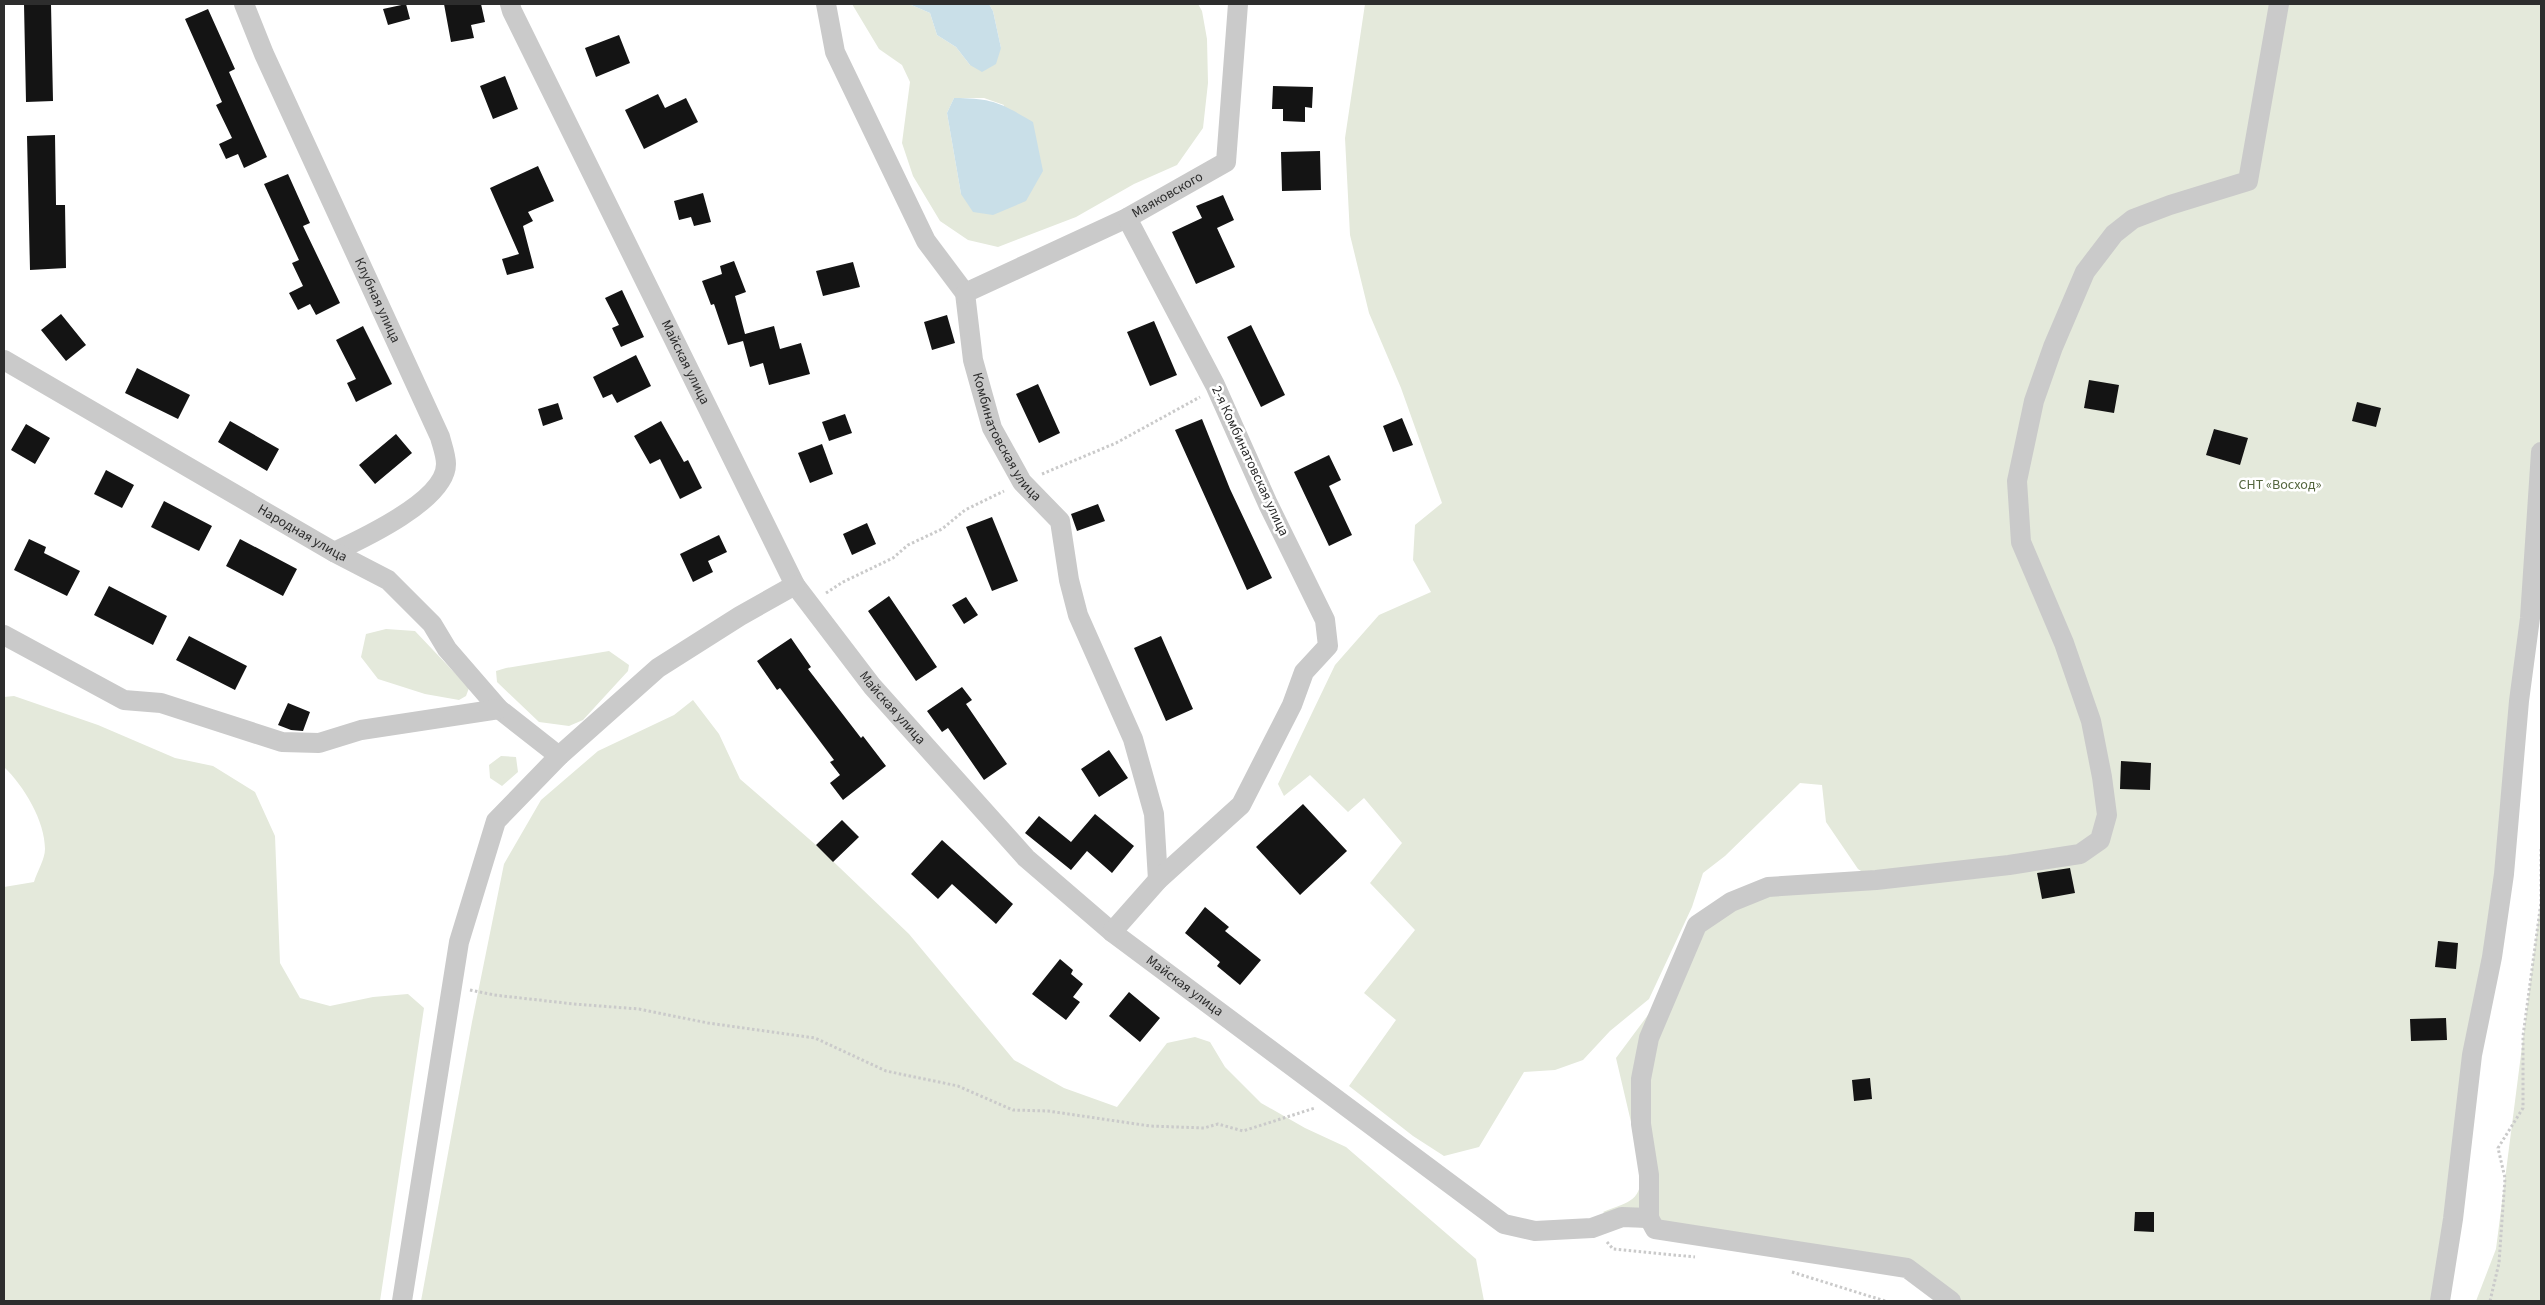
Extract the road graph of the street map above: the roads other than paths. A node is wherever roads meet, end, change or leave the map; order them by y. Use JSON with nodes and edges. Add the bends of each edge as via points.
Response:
{"nodes":[{"id":1,"x":244,"y":4,"type":"edge"},
{"id":2,"x":510,"y":4,"type":"edge"},
{"id":3,"x":826,"y":4,"type":"edge"},
{"id":4,"x":1238,"y":4,"type":"edge"},
{"id":5,"x":2279,"y":4,"type":"edge"},
{"id":6,"x":1127,"y":218,"type":"junction"},
{"id":7,"x":965,"y":293,"type":"junction"},
{"id":8,"x":4,"y":360,"type":"edge"},
{"id":9,"x":2541,"y":452,"type":"edge"},
{"id":10,"x":334,"y":552,"type":"junction"},
{"id":11,"x":795,"y":585,"type":"junction"},
{"id":12,"x":4,"y":635,"type":"edge"},
{"id":13,"x":499,"y":710,"type":"junction"},
{"id":14,"x":559,"y":756,"type":"junction"},
{"id":15,"x":1158,"y":880,"type":"junction"},
{"id":16,"x":1112,"y":932,"type":"junction"},
{"id":17,"x":1649,"y":1218,"type":"junction"},
{"id":18,"x":402,"y":1301,"type":"edge"},
{"id":19,"x":1951,"y":1301,"type":"edge"},
{"id":20,"x":2440,"y":1301,"type":"edge"}],
"edges":[{"from":1,"to":10,"type":"street","name":"Клубная улица","via":[[440,437],[446,465],[438,484],[420,504],[376,532]]},
{"from":2,"to":11,"type":"street","name":"Майская улица"},
{"from":3,"to":7,"type":"street","via":[[835,52],[917,224],[926,242]]},
{"from":4,"to":6,"type":"street","name":"Маяковского","via":[[1226,162]]},
{"from":5,"to":17,"type":"street","via":[[2248,181],[2133,219],[2114,234],[2085,272],[2034,401],[2017,481],[2021,542],[2057,625],[2091,720],[2107,815],[2100,840],[2080,854],[2009,865],[1876,880],[1768,887],[1731,902],[1698,925],[1649,1038],[1642,1079],[1641,1124],[1649,1175]]},
{"from":6,"to":7,"type":"street","name":"Маяковского"},
{"from":6,"to":15,"type":"street","name":"2-я Комбинатовская улица","via":[[1215,385],[1325,620],[1328,646],[1304,672],[1292,705],[1241,805]]},
{"from":7,"to":15,"type":"street","name":"Комбинатовская улица","via":[[973,360],[992,428],[1022,482],[1060,521],[1078,615],[1133,739],[1154,814]]},
{"from":8,"to":10,"type":"street","name":"Народная улица"},
{"from":9,"to":20,"type":"street","via":[[2530,618],[2519,701],[2504,874],[2492,957],[2472,1055]]},
{"from":10,"to":13,"type":"street","name":"Народная улица","via":[[388,580],[432,624],[446,649]]},
{"from":11,"to":14,"type":"street","via":[[658,668]]},
{"from":11,"to":16,"type":"street","name":"Майская улица","via":[[872,686],[1026,858]]},
{"from":12,"to":13,"type":"street","via":[[124,700],[161,703],[282,742],[319,743],[361,730]]},
{"from":13,"to":14,"type":"street","name":"Народная улица"},
{"from":14,"to":18,"type":"street","via":[[496,821],[459,942]]},
{"from":15,"to":16,"type":"street","name":"2-я Комбинатовская улица"},
{"from":16,"to":17,"type":"street","name":"Майская улица","via":[[1504,1224],[1535,1231],[1592,1228],[1622,1217]]},
{"from":17,"to":19,"type":"street","via":[[1654,1229],[1907,1268]]}]}
